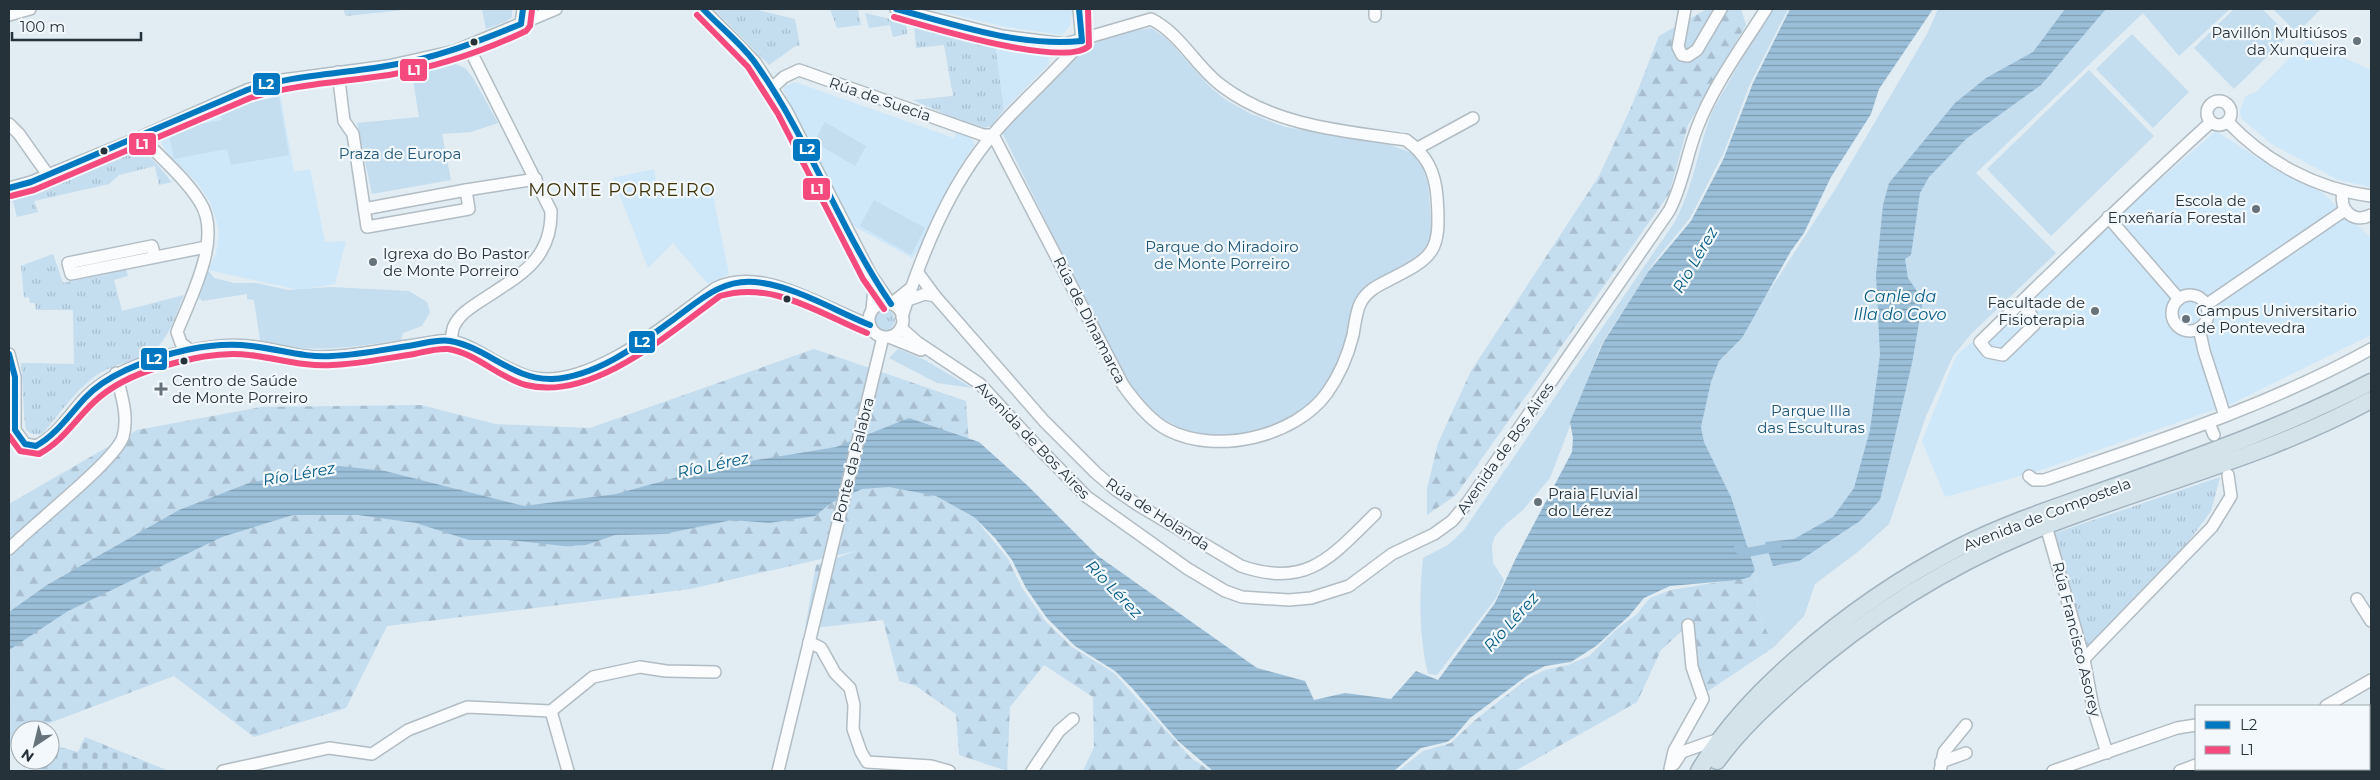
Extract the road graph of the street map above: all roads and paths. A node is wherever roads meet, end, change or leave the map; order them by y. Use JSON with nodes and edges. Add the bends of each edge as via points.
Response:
{"nodes":[{"id":1,"x":30,"y":9,"type":"edge"},
{"id":2,"x":523,"y":9,"type":"edge"},
{"id":3,"x":556,"y":9,"type":"edge"},
{"id":4,"x":703,"y":9,"type":"edge"},
{"id":5,"x":896,"y":9,"type":"edge"},
{"id":6,"x":1079,"y":9,"type":"edge"},
{"id":7,"x":1685,"y":9,"type":"edge"},
{"id":8,"x":1721,"y":9,"type":"edge"},
{"id":9,"x":1766,"y":9,"type":"edge"},
{"id":10,"x":1150,"y":14,"type":"edge"},
{"id":11,"x":9,"y":15,"type":"edge"},
{"id":12,"x":521,"y":24,"type":"junction"},
{"id":13,"x":1082,"y":41,"type":"junction"},
{"id":14,"x":468,"y":46,"type":"junction"},
{"id":15,"x":338,"y":72,"type":"junction"},
{"id":16,"x":772,"y":88,"type":"junction"},
{"id":17,"x":1473,"y":118,"type":"dead end"},
{"id":18,"x":2211,"y":122,"type":"junction"},
{"id":19,"x":2228,"y":122,"type":"junction"},
{"id":20,"x":9,"y":124,"type":"edge"},
{"id":21,"x":993,"y":135,"type":"junction"},
{"id":22,"x":141,"y":137,"type":"junction"},
{"id":23,"x":1418,"y":148,"type":"junction"},
{"id":24,"x":48,"y":175,"type":"junction"},
{"id":25,"x":536,"y":179,"type":"junction"},
{"id":26,"x":9,"y":188,"type":"edge"},
{"id":27,"x":466,"y":190,"type":"junction"},
{"id":28,"x":2343,"y":192,"type":"junction"},
{"id":29,"x":2371,"y":196,"type":"edge"},
{"id":30,"x":364,"y":209,"type":"junction"},
{"id":31,"x":2344,"y":210,"type":"junction"},
{"id":32,"x":2371,"y":215,"type":"edge"},
{"id":33,"x":2108,"y":217,"type":"junction"},
{"id":34,"x":206,"y":247,"type":"junction"},
{"id":35,"x":155,"y":257,"type":"junction"},
{"id":36,"x":918,"y":273,"type":"junction"},
{"id":37,"x":871,"y":275,"type":"junction"},
{"id":38,"x":880,"y":286,"type":"junction"},
{"id":39,"x":911,"y":288,"type":"junction"},
{"id":40,"x":935,"y":296,"type":"junction"},
{"id":41,"x":2179,"y":299,"type":"junction"},
{"id":42,"x":908,"y":300,"type":"junction"},
{"id":43,"x":2020,"y":303,"type":"junction"},
{"id":44,"x":891,"y":304,"type":"junction"},
{"id":45,"x":2206,"y":304,"type":"junction"},
{"id":46,"x":872,"y":310,"type":"junction"},
{"id":47,"x":902,"y":323,"type":"junction"},
{"id":48,"x":870,"y":325,"type":"junction"},
{"id":49,"x":2199,"y":328,"type":"junction"},
{"id":50,"x":886,"y":337,"type":"junction"},
{"id":51,"x":451,"y":341,"type":"junction"},
{"id":52,"x":2371,"y":349,"type":"edge"},
{"id":53,"x":191,"y":351,"type":"junction"},
{"id":54,"x":9,"y":354,"type":"edge"},
{"id":55,"x":954,"y":366,"type":"junction"},
{"id":56,"x":116,"y":373,"type":"junction"},
{"id":57,"x":2371,"y":382,"type":"edge"},
{"id":58,"x":2371,"y":400,"type":"edge"},
{"id":59,"x":2225,"y":416,"type":"junction"},
{"id":60,"x":2208,"y":423,"type":"junction"},
{"id":61,"x":2214,"y":435,"type":"dead end"},
{"id":62,"x":2228,"y":475,"type":"dead end"},
{"id":63,"x":2029,"y":476,"type":"dead end"},
{"id":64,"x":1375,"y":514,"type":"dead end"},
{"id":65,"x":2046,"y":526,"type":"junction"},
{"id":66,"x":9,"y":549,"type":"edge"},
{"id":67,"x":2357,"y":599,"type":"dead end"},
{"id":68,"x":2371,"y":621,"type":"edge"},
{"id":69,"x":1688,"y":626,"type":"dead end"},
{"id":70,"x":809,"y":642,"type":"junction"},
{"id":71,"x":2084,"y":659,"type":"junction"},
{"id":72,"x":715,"y":672,"type":"dead end"},
{"id":73,"x":2371,"y":680,"type":"edge"},
{"id":74,"x":2328,"y":705,"type":"edge"},
{"id":75,"x":551,"y":711,"type":"junction"},
{"id":76,"x":1073,"y":719,"type":"dead end"},
{"id":77,"x":1966,"y":725,"type":"dead end"},
{"id":78,"x":2195,"y":725,"type":"edge"},
{"id":79,"x":1719,"y":739,"type":"junction"},
{"id":80,"x":2106,"y":752,"type":"junction"},
{"id":81,"x":1966,"y":753,"type":"dead end"},
{"id":82,"x":2195,"y":765,"type":"edge"},
{"id":83,"x":1940,"y":767,"type":"edge"},
{"id":84,"x":1671,"y":768,"type":"edge"},
{"id":85,"x":1704,"y":769,"type":"edge"},
{"id":86,"x":223,"y":771,"type":"edge"},
{"id":87,"x":568,"y":771,"type":"edge"},
{"id":88,"x":778,"y":771,"type":"edge"},
{"id":89,"x":950,"y":771,"type":"edge"},
{"id":90,"x":1032,"y":771,"type":"edge"},
{"id":91,"x":2054,"y":771,"type":"edge"},
{"id":92,"x":2180,"y":771,"type":"edge"}],
"edges":[{"from":1,"to":11,"type":"street"},
{"from":2,"to":12,"type":"street"},
{"from":3,"to":12,"type":"street"},
{"from":4,"to":16,"type":"street","via":[[755,62]]},
{"from":5,"to":13,"type":"street","via":[[1002,36],[1065,44]]},
{"from":6,"to":13,"type":"street"},
{"from":7,"to":8,"type":"street","via":[[1678,48],[1682,55],[1688,56],[1697,50]]},
{"from":9,"to":55,"type":"street","name":"Avenida de Bos Aires","via":[[1704,110],[1680,187],[1669,211],[1468,502],[1446,526],[1392,554],[1348,586],[1311,598],[1289,600],[1242,597],[1225,591],[1188,569],[1087,497],[980,384]]},
{"from":10,"to":13,"type":"street"},
{"from":10,"to":23,"type":"street","via":[[1221,86],[1243,101],[1294,121],[1406,140]]},
{"from":12,"to":14,"type":"street"},
{"from":13,"to":21,"type":"street"},
{"from":14,"to":15,"type":"street","via":[[388,66]]},
{"from":14,"to":25,"type":"street"},
{"from":15,"to":22,"type":"street","via":[[276,80]]},
{"from":15,"to":30,"type":"street","via":[[344,121],[353,134]]},
{"from":16,"to":21,"type":"street","name":"Rúa de Suecia","via":[[799,70],[983,135]]},
{"from":16,"to":37,"type":"street"},
{"from":17,"to":23,"type":"street"},
{"from":18,"to":19,"type":"street","via":[[2218,125]]},
{"from":18,"to":19,"type":"street","via":[[2208,108],[2220,100],[2232,111]]},
{"from":18,"to":33,"type":"street"},
{"from":19,"to":28,"type":"street","via":[[2260,152],[2306,178]]},
{"from":20,"to":24,"type":"street"},
{"from":21,"to":23,"type":"street","name":"Rúa de Dinamarca","via":[[1123,385],[1136,403],[1167,430],[1211,441],[1242,440],[1277,430],[1317,405],[1344,362],[1365,295],[1416,267],[1432,251],[1439,226],[1436,186],[1427,159]]},
{"from":21,"to":36,"type":"street","via":[[956,187]]},
{"from":22,"to":24,"type":"street"},
{"from":22,"to":34,"type":"street","via":[[201,203],[208,222]]},
{"from":24,"to":26,"type":"street"},
{"from":25,"to":27,"type":"street"},
{"from":25,"to":51,"type":"street","via":[[551,211],[547,243],[530,266],[464,312],[454,325]]},
{"from":27,"to":30,"type":"street"},
{"from":27,"to":30,"type":"street","via":[[469,209],[367,227]]},
{"from":28,"to":29,"type":"street"},
{"from":28,"to":31,"type":"street"},
{"from":31,"to":32,"type":"street","via":[[2352,217]]},
{"from":31,"to":45,"type":"street"},
{"from":33,"to":41,"type":"street"},
{"from":33,"to":43,"type":"street"},
{"from":34,"to":35,"type":"street"},
{"from":34,"to":53,"type":"street","via":[[205,261],[177,332],[181,343]]},
{"from":35,"to":35,"type":"street","via":[[152,246],[68,263],[71,274]]},
{"from":36,"to":39,"type":"street"},
{"from":36,"to":40,"type":"street","name":"Rúa de Holanda"},
{"from":37,"to":38,"type":"street"},
{"from":37,"to":46,"type":"street","via":[[874,289]]},
{"from":38,"to":39,"type":"street"},
{"from":38,"to":44,"type":"street"},
{"from":39,"to":40,"type":"street","via":[[926,290]]},
{"from":39,"to":42,"type":"street"},
{"from":39,"to":44,"type":"street"},
{"from":40,"to":42,"type":"street","via":[[925,294]]},
{"from":40,"to":64,"type":"street","name":"Rúa de Holanda","via":[[1044,421],[1096,473],[1138,505],[1241,566],[1280,574],[1315,567],[1330,558]]},
{"from":41,"to":45,"type":"street","via":[[2191,296]]},
{"from":41,"to":49,"type":"street","via":[[2173,309],[2178,326],[2188,331]]},
{"from":42,"to":47,"type":"street"},
{"from":43,"to":43,"type":"street","via":[[1980,342],[1988,352],[2003,355],[2034,325],[2030,312]]},
{"from":44,"to":46,"type":"street","via":[[881,304]]},
{"from":44,"to":47,"type":"street","via":[[898,309]]},
{"from":45,"to":49,"type":"street","via":[[2207,320]]},
{"from":46,"to":48,"type":"street"},
{"from":47,"to":50,"type":"street"},
{"from":47,"to":55,"type":"street","name":"Avenida de Bos Aires","via":[[917,342]]},
{"from":48,"to":50,"type":"street","via":[[875,333]]},
{"from":48,"to":51,"type":"street","via":[[778,287],[744,280],[716,288],[611,361],[564,377],[531,378]]},
{"from":49,"to":59,"type":"street"},
{"from":50,"to":55,"type":"street","name":"Avenida de Bos Aires"},
{"from":50,"to":70,"type":"street","name":"Ponte da Palabra","via":[[878,358]]},
{"from":51,"to":53,"type":"street","via":[[317,357],[239,345]]},
{"from":52,"to":59,"type":"street","via":[[2291,389]]},
{"from":53,"to":56,"type":"street"},
{"from":54,"to":56,"type":"street","via":[[15,376],[15,430],[25,444],[36,446],[44,443],[87,396]]},
{"from":56,"to":66,"type":"street","via":[[125,409],[123,436],[119,444],[98,468]]},
{"from":57,"to":79,"type":"highway","name":"Avenida de Compostela","via":[[2238,443],[2044,512],[1958,548],[1868,604],[1812,645],[1762,689]]},
{"from":58,"to":65,"type":"highway","name":"Avenida de Compostela","via":[[2245,456]]},
{"from":59,"to":60,"type":"street"},
{"from":60,"to":61,"type":"street"},
{"from":60,"to":63,"type":"street","via":[[2044,480],[2034,480]]},
{"from":62,"to":71,"type":"street","via":[[2231,496],[2212,527]]},
{"from":65,"to":71,"type":"street","name":"Rúa Francisco Asorey"},
{"from":65,"to":85,"type":"highway","name":"Avenida de Compostela","via":[[2000,545],[1926,583],[1838,645],[1773,699]]},
{"from":67,"to":68,"type":"street"},
{"from":69,"to":84,"type":"street","via":[[1692,667],[1703,699],[1674,751]]},
{"from":70,"to":88,"type":"street","name":"Ponte da Palabra"},
{"from":70,"to":89,"type":"street","via":[[821,648],[835,672],[850,688],[854,705],[853,729],[867,762],[930,766]]},
{"from":71,"to":80,"type":"street","name":"Rúa Francisco Asorey","via":[[2093,708]]},
{"from":72,"to":75,"type":"street","via":[[640,667],[593,677]]},
{"from":73,"to":74,"type":"street"},
{"from":75,"to":86,"type":"street","via":[[467,708],[408,730],[372,754],[329,748]]},
{"from":75,"to":87,"type":"street"},
{"from":76,"to":90,"type":"street","via":[[1055,737]]},
{"from":77,"to":83,"type":"street","via":[[1944,752]]},
{"from":78,"to":80,"type":"street","via":[[2176,728]]},
{"from":79,"to":84,"type":"street","via":[[1682,752]]},
{"from":79,"to":85,"type":"highway","name":"Avenida de Compostela"},
{"from":80,"to":91,"type":"street"},
{"from":81,"to":83,"type":"street"},
{"from":82,"to":92,"type":"street"},
{"from":84,"to":85,"type":"street","via":[[1692,756]]}]}
